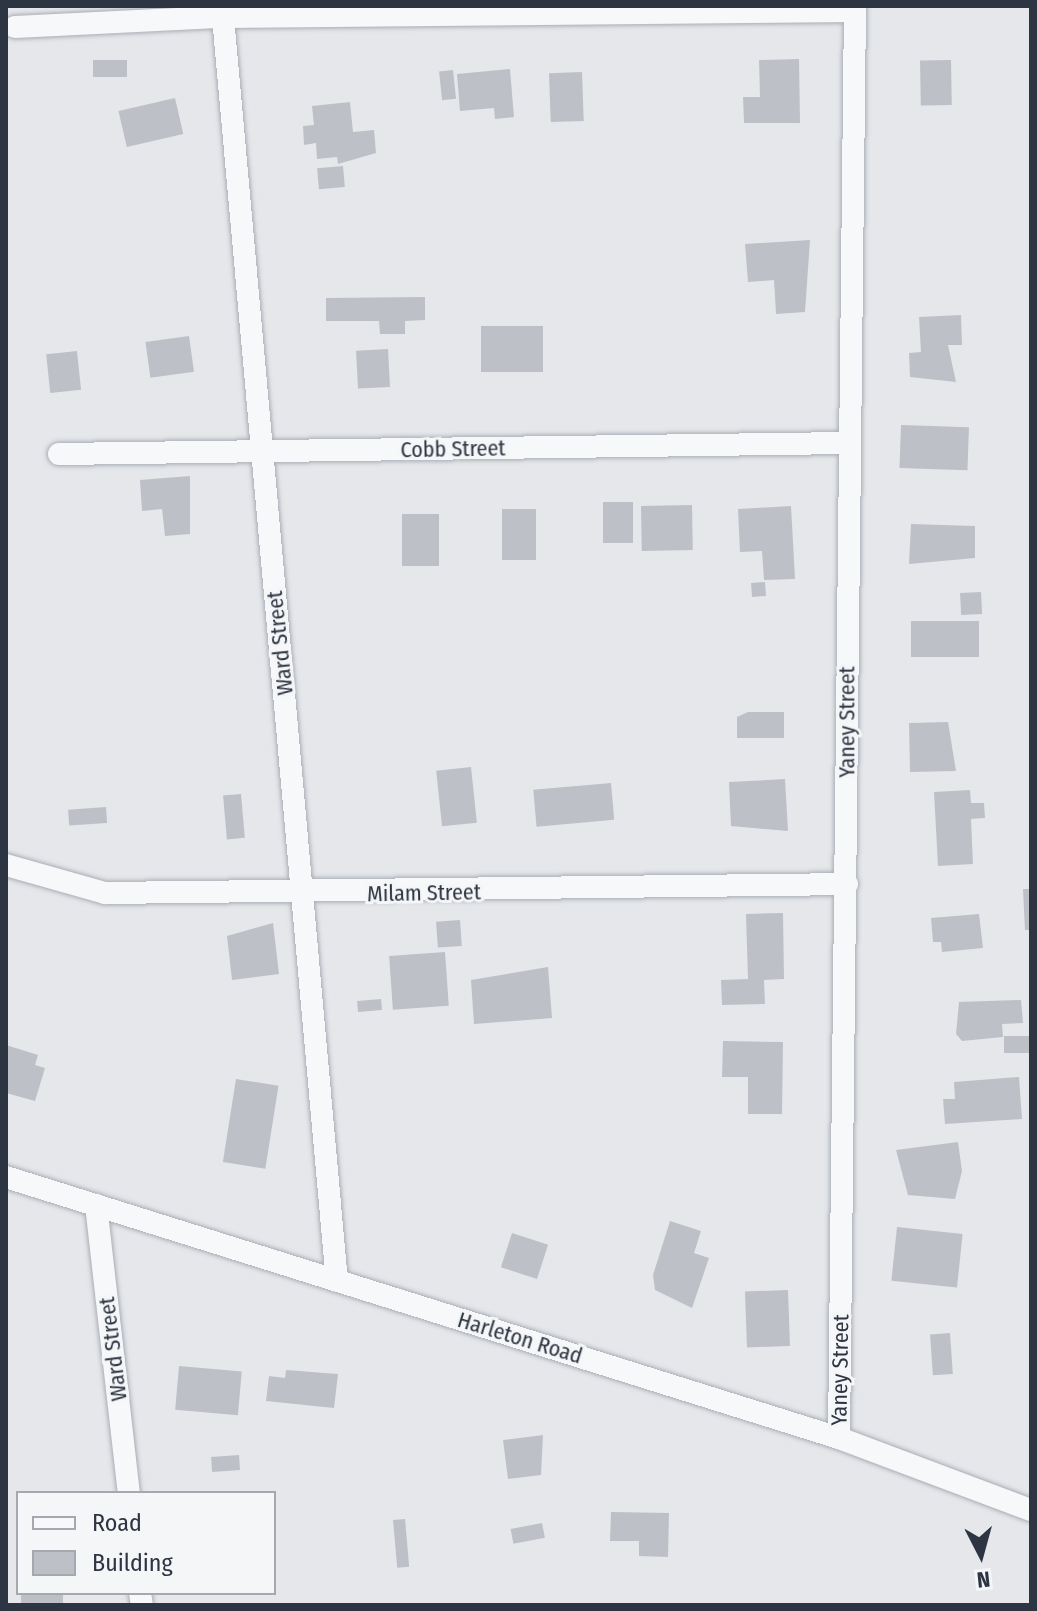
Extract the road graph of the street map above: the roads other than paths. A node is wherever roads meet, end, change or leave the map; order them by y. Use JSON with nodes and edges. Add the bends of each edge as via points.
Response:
{"nodes":[{"id":1,"x":855,"y":8,"type":"edge"},
{"id":2,"x":222,"y":11,"type":"edge"},
{"id":3,"x":15,"y":27,"type":"dead end"},
{"id":4,"x":848,"y":443,"type":"junction"},
{"id":5,"x":260,"y":451,"type":"junction"},
{"id":6,"x":59,"y":454,"type":"dead end"},
{"id":7,"x":6,"y":865,"type":"edge"},
{"id":8,"x":847,"y":884,"type":"junction"},
{"id":9,"x":307,"y":895,"type":"junction"},
{"id":10,"x":6,"y":1177,"type":"edge"},
{"id":11,"x":96,"y":1205,"type":"junction"},
{"id":12,"x":337,"y":1281,"type":"junction"},
{"id":13,"x":839,"y":1438,"type":"junction"},
{"id":14,"x":969,"y":1484,"type":"junction"},
{"id":15,"x":129,"y":1491,"type":"edge"},
{"id":16,"x":1031,"y":1497,"type":"edge"},
{"id":17,"x":1031,"y":1510,"type":"edge"}],
"edges":[{"from":1,"to":2,"type":"street"},
{"from":1,"to":4,"type":"street","name":"Yaney Street"},
{"from":2,"to":3,"type":"street"},
{"from":2,"to":5,"type":"street","name":"Ward Street"},
{"from":4,"to":5,"type":"street","name":"Cobb Street"},
{"from":4,"to":8,"type":"street","name":"Yaney Street"},
{"from":5,"to":6,"type":"street","name":"Cobb Street"},
{"from":5,"to":9,"type":"street","name":"Ward Street"},
{"from":7,"to":9,"type":"street","name":"Milam Street","via":[[105,893]]},
{"from":8,"to":9,"type":"street","name":"Milam Street"},
{"from":8,"to":13,"type":"street","name":"Yaney Street"},
{"from":9,"to":12,"type":"street","name":"Ward Street"},
{"from":10,"to":11,"type":"street","name":"Harleton Road"},
{"from":11,"to":12,"type":"street","name":"Harleton Road"},
{"from":11,"to":15,"type":"street","name":"Ward Street"},
{"from":12,"to":13,"type":"street","name":"Harleton Road"},
{"from":13,"to":14,"type":"street","name":"Harleton Road"},
{"from":14,"to":16,"type":"street"},
{"from":14,"to":17,"type":"street","name":"Harleton Road"}]}
